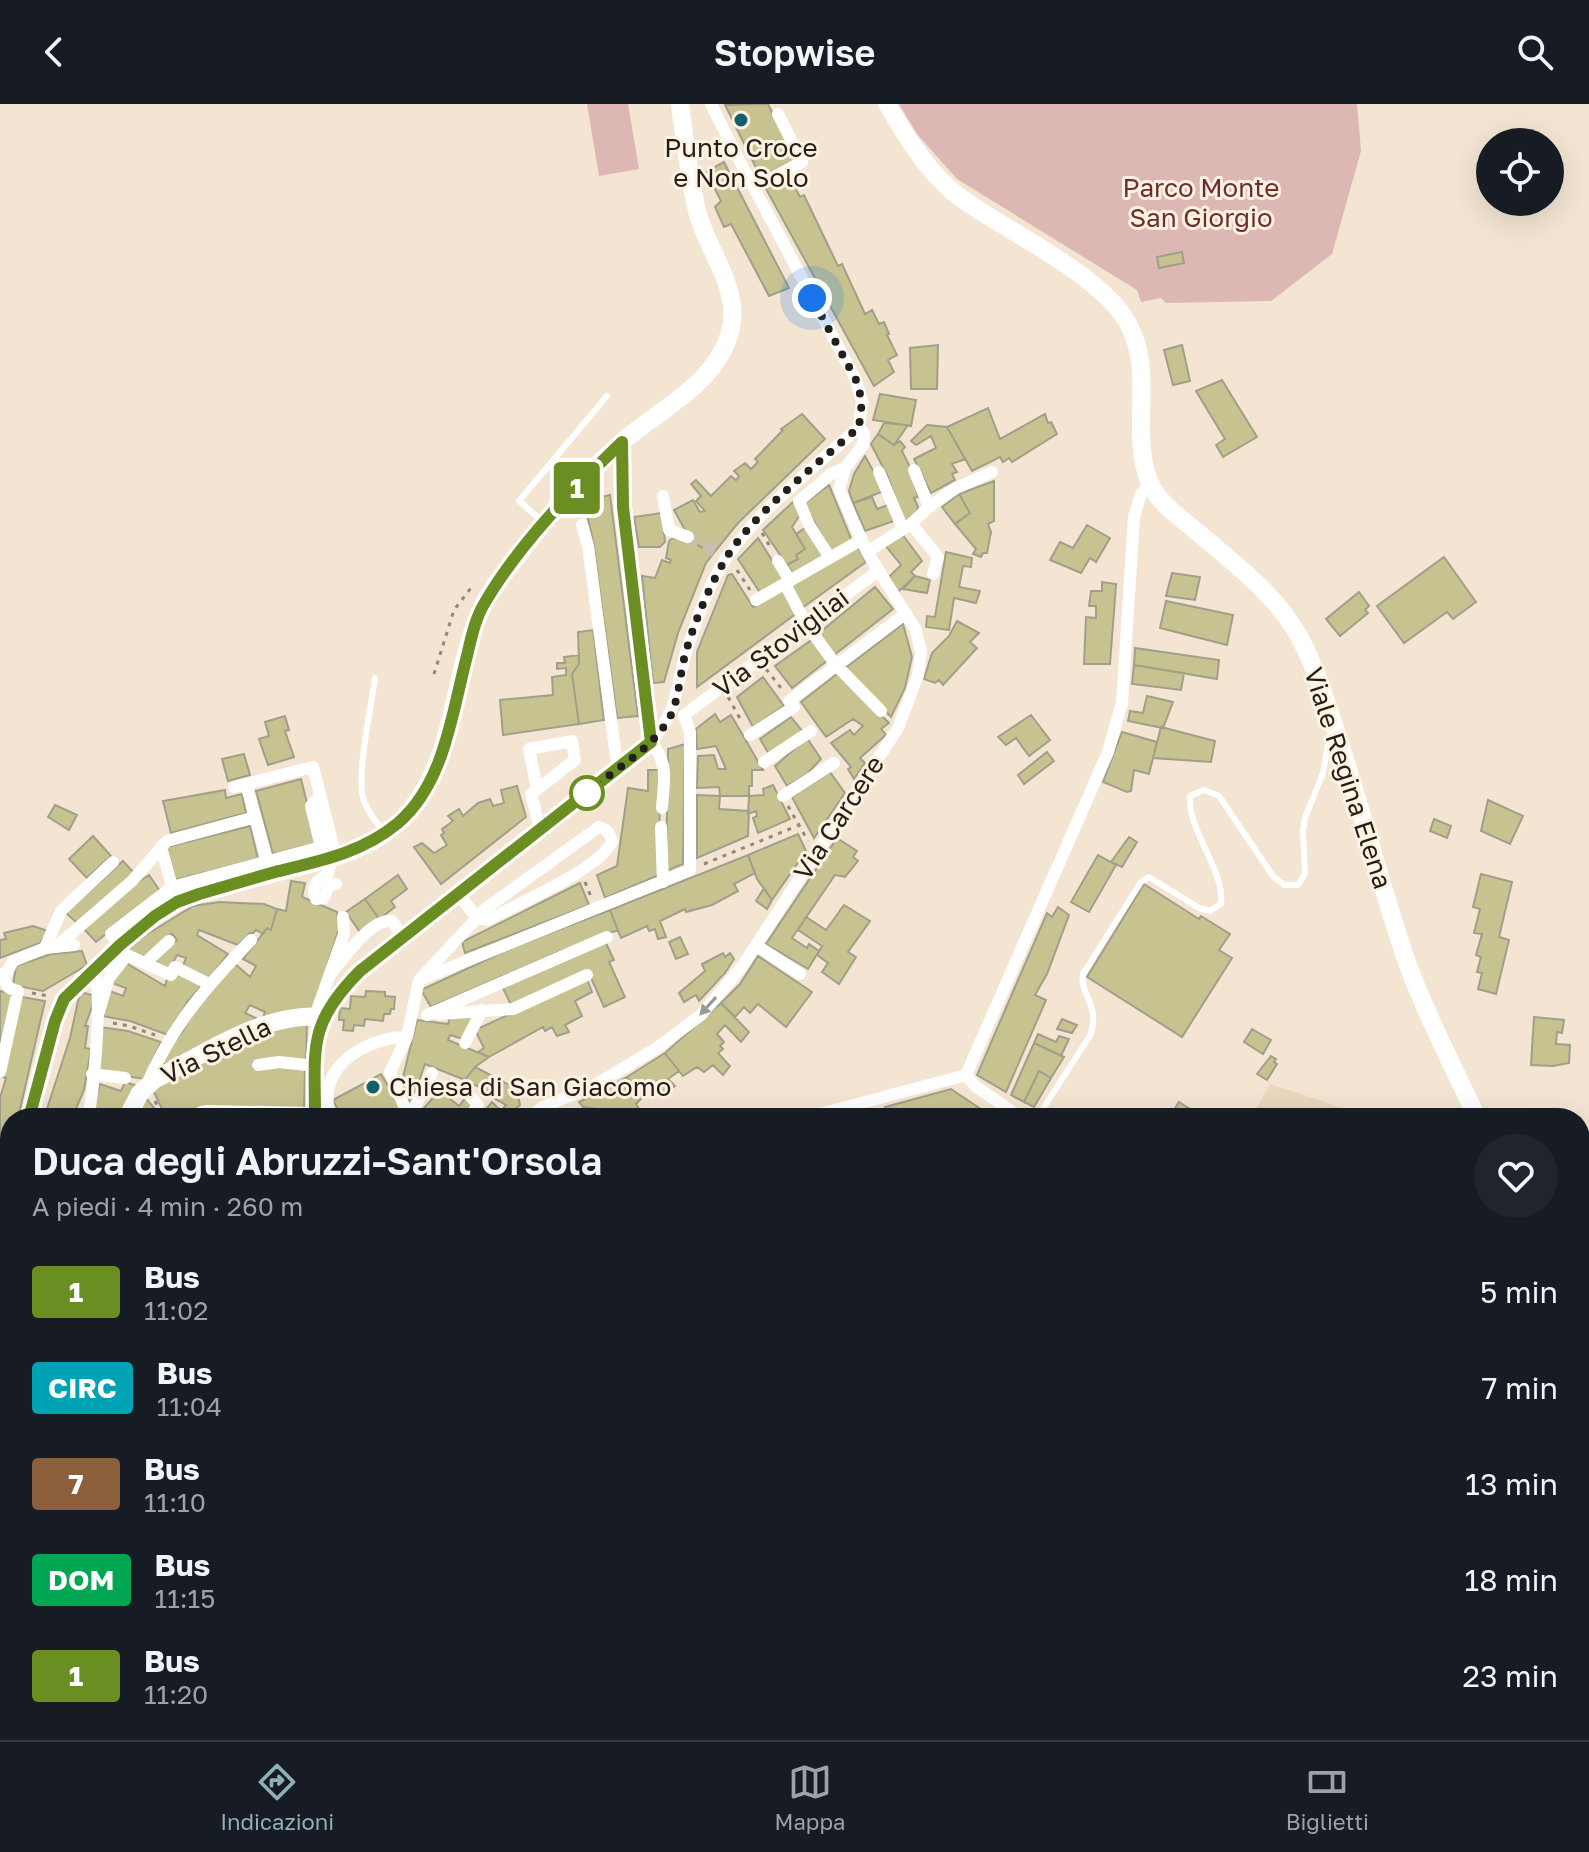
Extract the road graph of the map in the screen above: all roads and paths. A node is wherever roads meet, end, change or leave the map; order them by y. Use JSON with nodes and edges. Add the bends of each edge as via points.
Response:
{"nodes":[{"id":1,"x":680,"y":104,"type":"edge"},
{"id":2,"x":711,"y":104,"type":"edge"},
{"id":3,"x":887,"y":104,"type":"edge"},
{"id":4,"x":778,"y":114,"type":"dead end"},
{"id":5,"x":754,"y":188,"type":"junction"},
{"id":6,"x":607,"y":396,"type":"dead end"},
{"id":7,"x":859,"y":427,"type":"junction"},
{"id":8,"x":622,"y":442,"type":"junction"},
{"id":9,"x":595,"y":468,"type":"junction"},
{"id":10,"x":845,"y":468,"type":"junction"},
{"id":11,"x":914,"y":470,"type":"dead end"},
{"id":12,"x":879,"y":472,"type":"dead end"},
{"id":13,"x":992,"y":472,"type":"dead end"},
{"id":14,"x":1150,"y":483,"type":"junction"},
{"id":15,"x":663,"y":496,"type":"dead end"},
{"id":16,"x":623,"y":507,"type":"junction"},
{"id":17,"x":929,"y":507,"type":"junction"},
{"id":18,"x":755,"y":522,"type":"junction"},
{"id":19,"x":545,"y":523,"type":"junction"},
{"id":20,"x":582,"y":525,"type":"dead end"},
{"id":21,"x":907,"y":526,"type":"junction"},
{"id":22,"x":688,"y":537,"type":"tunnel mouth"},
{"id":23,"x":864,"y":546,"type":"junction"},
{"id":24,"x":722,"y":556,"type":"junction"},
{"id":25,"x":830,"y":558,"type":"junction"},
{"id":26,"x":778,"y":561,"type":"joint"},
{"id":27,"x":878,"y":571,"type":"junction"},
{"id":28,"x":933,"y":574,"type":"dead end"},
{"id":29,"x":788,"y":582,"type":"junction"},
{"id":30,"x":756,"y":600,"type":"joint"},
{"id":31,"x":905,"y":614,"type":"junction"},
{"id":32,"x":806,"y":624,"type":"junction"},
{"id":33,"x":759,"y":659,"type":"junction"},
{"id":34,"x":836,"y":665,"type":"junction"},
{"id":35,"x":375,"y":678,"type":"dead end"},
{"id":36,"x":792,"y":704,"type":"junction"},
{"id":37,"x":881,"y":711,"type":"dead end"},
{"id":38,"x":678,"y":715,"type":"junction"},
{"id":39,"x":1331,"y":717,"type":"junction"},
{"id":40,"x":811,"y":731,"type":"dead end"},
{"id":41,"x":750,"y":735,"type":"dead end"},
{"id":42,"x":651,"y":742,"type":"junction"},
{"id":43,"x":764,"y":762,"type":"dead end"},
{"id":44,"x":834,"y":763,"type":"dead end"},
{"id":45,"x":619,"y":767,"type":"junction"},
{"id":46,"x":537,"y":789,"type":"junction"},
{"id":47,"x":783,"y":796,"type":"dead end"},
{"id":48,"x":662,"y":808,"type":"dead end"},
{"id":49,"x":255,"y":817,"type":"junction"},
{"id":50,"x":799,"y":825,"type":"dead end"},
{"id":51,"x":661,"y":827,"type":"dead end"},
{"id":52,"x":540,"y":829,"type":"junction"},
{"id":53,"x":386,"y":832,"type":"junction"},
{"id":54,"x":161,"y":846,"type":"junction"},
{"id":55,"x":330,"y":854,"type":"junction"},
{"id":56,"x":267,"y":860,"type":"junction"},
{"id":57,"x":113,"y":862,"type":"dead end"},
{"id":58,"x":690,"y":870,"type":"junction"},
{"id":59,"x":581,"y":871,"type":"junction"},
{"id":60,"x":663,"y":882,"type":"junction"},
{"id":61,"x":336,"y":884,"type":"dead end"},
{"id":62,"x":172,"y":887,"type":"junction"},
{"id":63,"x":458,"y":893,"type":"junction"},
{"id":64,"x":596,"y":908,"type":"junction"},
{"id":65,"x":343,"y":917,"type":"dead end"},
{"id":66,"x":477,"y":918,"type":"junction"},
{"id":67,"x":403,"y":937,"type":"junction"},
{"id":68,"x":607,"y":937,"type":"dead end"},
{"id":69,"x":251,"y":940,"type":"dead end"},
{"id":70,"x":169,"y":941,"type":"dead end"},
{"id":71,"x":74,"y":945,"type":"dead end"},
{"id":72,"x":120,"y":945,"type":"junction"},
{"id":73,"x":756,"y":945,"type":"junction"},
{"id":74,"x":50,"y":948,"type":"junction"},
{"id":75,"x":145,"y":963,"type":"junction"},
{"id":76,"x":94,"y":968,"type":"junction"},
{"id":77,"x":800,"y":974,"type":"dead end"},
{"id":78,"x":587,"y":975,"type":"dead end"},
{"id":79,"x":2,"y":976,"type":"edge"},
{"id":80,"x":329,"y":976,"type":"junction"},
{"id":81,"x":419,"y":980,"type":"junction"},
{"id":82,"x":209,"y":984,"type":"junction"},
{"id":83,"x":18,"y":991,"type":"junction"},
{"id":84,"x":64,"y":999,"type":"junction"},
{"id":85,"x":482,"y":1010,"type":"junction"},
{"id":86,"x":412,"y":1013,"type":"junction"},
{"id":87,"x":427,"y":1015,"type":"junction"},
{"id":88,"x":319,"y":1016,"type":"junction"},
{"id":89,"x":97,"y":1018,"type":"junction"},
{"id":90,"x":407,"y":1037,"type":"junction"},
{"id":91,"x":170,"y":1040,"type":"junction"},
{"id":92,"x":465,"y":1043,"type":"dead end"},
{"id":93,"x":258,"y":1065,"type":"dead end"},
{"id":94,"x":315,"y":1066,"type":"junction"},
{"id":95,"x":0,"y":1072,"type":"edge"},
{"id":96,"x":432,"y":1073,"type":"dead end"},
{"id":97,"x":966,"y":1075,"type":"junction"},
{"id":98,"x":92,"y":1078,"type":"junction"},
{"id":99,"x":125,"y":1078,"type":"dead end"},
{"id":100,"x":146,"y":1087,"type":"junction"},
{"id":101,"x":465,"y":1090,"type":"dead end"},
{"id":102,"x":32,"y":1108,"type":"edge"},
{"id":103,"x":83,"y":1108,"type":"edge"},
{"id":104,"x":89,"y":1108,"type":"edge"},
{"id":105,"x":133,"y":1108,"type":"edge"},
{"id":106,"x":158,"y":1108,"type":"edge"},
{"id":107,"x":319,"y":1108,"type":"edge"},
{"id":108,"x":322,"y":1108,"type":"edge"},
{"id":109,"x":405,"y":1108,"type":"edge"},
{"id":110,"x":414,"y":1108,"type":"edge"},
{"id":111,"x":476,"y":1108,"type":"edge"},
{"id":112,"x":542,"y":1108,"type":"edge"},
{"id":113,"x":842,"y":1108,"type":"edge"},
{"id":114,"x":1006,"y":1108,"type":"edge"},
{"id":115,"x":1043,"y":1108,"type":"edge"},
{"id":116,"x":1472,"y":1108,"type":"edge"}],
"edges":[{"from":1,"to":8,"type":"main road","via":[[698,215],[729,292],[730,331],[713,366],[697,384]]},
{"from":2,"to":5,"type":"street"},
{"from":3,"to":14,"type":"main road","via":[[955,194],[1090,282],[1123,315],[1138,346],[1143,373],[1141,449]]},
{"from":4,"to":5,"type":"street","via":[[802,162]]},
{"from":5,"to":7,"type":"street","via":[[856,380],[862,401]]},
{"from":6,"to":19,"type":"lane","via":[[519,501]]},
{"from":7,"to":10,"type":"street","via":[[863,445]]},
{"from":7,"to":18,"type":"street"},
{"from":8,"to":9,"type":"main road"},
{"from":8,"to":16,"type":"main road"},
{"from":9,"to":16,"type":"main road"},
{"from":9,"to":19,"type":"main road"},
{"from":10,"to":23,"type":"street","name":"Via Carcere","via":[[839,489]]},
{"from":10,"to":25,"type":"street","via":[[799,501]]},
{"from":11,"to":17,"type":"street"},
{"from":12,"to":21,"type":"street"},
{"from":13,"to":17,"type":"street"},
{"from":14,"to":39,"type":"main road","name":"Viale Regina Elena","via":[[1166,505],[1283,611],[1317,675]]},
{"from":14,"to":97,"type":"street","via":[[1134,517],[1122,703],[1108,752]]},
{"from":15,"to":22,"type":"street","via":[[669,530]]},
{"from":16,"to":42,"type":"main road"},
{"from":17,"to":21,"type":"street"},
{"from":18,"to":24,"type":"street"},
{"from":18,"to":26,"type":"path"},
{"from":19,"to":53,"type":"main road","via":[[483,606],[431,779]]},
{"from":20,"to":45,"type":"street"},
{"from":21,"to":23,"type":"street"},
{"from":21,"to":28,"type":"street","via":[[938,557]]},
{"from":23,"to":25,"type":"street"},
{"from":23,"to":27,"type":"street","name":"Via Carcere"},
{"from":24,"to":30,"type":"path"},
{"from":24,"to":38,"type":"street","via":[[686,652]]},
{"from":25,"to":29,"type":"street"},
{"from":26,"to":29,"type":"street"},
{"from":27,"to":31,"type":"street","name":"Via Carcere"},
{"from":27,"to":32,"type":"street","name":"Via Stovigliai"},
{"from":29,"to":30,"type":"street"},
{"from":29,"to":32,"type":"street"},
{"from":31,"to":34,"type":"street"},
{"from":31,"to":73,"type":"street","name":"Via Carcere","via":[[916,630],[921,653],[898,728]]},
{"from":32,"to":33,"type":"street","name":"Via Stovigliai"},
{"from":32,"to":34,"type":"street"},
{"from":33,"to":36,"type":"path"},
{"from":33,"to":38,"type":"street","name":"Via Stovigliai"},
{"from":34,"to":36,"type":"street"},
{"from":34,"to":37,"type":"street"},
{"from":35,"to":53,"type":"lane","via":[[363,798]]},
{"from":36,"to":41,"type":"street"},
{"from":38,"to":42,"type":"street"},
{"from":38,"to":58,"type":"street","via":[[690,732]]},
{"from":39,"to":115,"type":"lane","via":[[1323,773],[1305,818],[1303,880],[1291,886],[1279,882],[1219,796],[1204,790],[1190,796],[1221,904],[1210,911],[1199,908],[1149,877],[1141,882],[1083,974],[1093,1010],[1091,1034]]},
{"from":39,"to":116,"type":"main road","name":"Viale Regina Elena","via":[[1398,936]]},
{"from":40,"to":43,"type":"street"},
{"from":42,"to":45,"type":"main road"},
{"from":42,"to":48,"type":"street","via":[[665,763]]},
{"from":44,"to":47,"type":"street"},
{"from":45,"to":52,"type":"main road"},
{"from":46,"to":46,"type":"street","via":[[575,760],[572,741],[529,749]]},
{"from":46,"to":52,"type":"street","via":[[531,794]]},
{"from":49,"to":54,"type":"street"},
{"from":49,"to":55,"type":"street","via":[[240,786],[313,767]]},
{"from":49,"to":56,"type":"street"},
{"from":50,"to":58,"type":"path"},
{"from":51,"to":60,"type":"street"},
{"from":52,"to":63,"type":"main road"},
{"from":53,"to":55,"type":"main road","via":[[361,848]]},
{"from":54,"to":62,"type":"street"},
{"from":54,"to":74,"type":"street","via":[[143,871]]},
{"from":55,"to":56,"type":"street"},
{"from":55,"to":61,"type":"street","via":[[328,874],[314,886],[316,899]]},
{"from":55,"to":72,"type":"main road","via":[[177,902]]},
{"from":56,"to":62,"type":"street"},
{"from":57,"to":74,"type":"street","via":[[61,911]]},
{"from":58,"to":60,"type":"street"},
{"from":59,"to":64,"type":"path"},
{"from":59,"to":66,"type":"street","via":[[488,920]]},
{"from":59,"to":66,"type":"street","via":[[608,852],[612,842],[605,828],[599,827]]},
{"from":60,"to":64,"type":"street"},
{"from":62,"to":72,"type":"street","via":[[111,934]]},
{"from":63,"to":66,"type":"street"},
{"from":63,"to":67,"type":"main road"},
{"from":64,"to":81,"type":"street"},
{"from":65,"to":80,"type":"street","via":[[344,934]]},
{"from":66,"to":81,"type":"street"},
{"from":67,"to":80,"type":"street","via":[[392,921],[381,921]]},
{"from":67,"to":88,"type":"main road","via":[[360,971]]},
{"from":68,"to":87,"type":"street"},
{"from":69,"to":82,"type":"street"},
{"from":70,"to":75,"type":"street"},
{"from":71,"to":74,"type":"street"},
{"from":72,"to":76,"type":"main road"},
{"from":73,"to":77,"type":"street"},
{"from":73,"to":112,"type":"street","name":"Via Carcere","one_way":true,"via":[[701,1015],[595,1085]]},
{"from":74,"to":79,"type":"street","via":[[13,961]]},
{"from":75,"to":82,"type":"street","via":[[171,975],[175,967]]},
{"from":75,"to":89,"type":"street","via":[[127,955],[109,978]]},
{"from":76,"to":84,"type":"main road"},
{"from":76,"to":89,"type":"street"},
{"from":78,"to":85,"type":"street","via":[[513,1009]]},
{"from":79,"to":83,"type":"street"},
{"from":80,"to":88,"type":"street"},
{"from":81,"to":86,"type":"street"},
{"from":82,"to":91,"type":"street"},
{"from":83,"to":84,"type":"path"},
{"from":83,"to":95,"type":"street"},
{"from":84,"to":102,"type":"main road"},
{"from":85,"to":87,"type":"street"},
{"from":85,"to":92,"type":"street"},
{"from":86,"to":87,"type":"street"},
{"from":86,"to":90,"type":"street"},
{"from":88,"to":94,"type":"main road"},
{"from":88,"to":100,"type":"main road","name":"Via Stella","via":[[276,1020]]},
{"from":89,"to":91,"type":"path"},
{"from":89,"to":98,"type":"street"},
{"from":90,"to":108,"type":"street","via":[[375,1043],[343,1062]]},
{"from":90,"to":109,"type":"street","via":[[390,1072]]},
{"from":91,"to":100,"type":"street"},
{"from":93,"to":94,"type":"street"},
{"from":94,"to":107,"type":"main road"},
{"from":96,"to":110,"type":"street"},
{"from":97,"to":113,"type":"street"},
{"from":97,"to":114,"type":"street"},
{"from":98,"to":99,"type":"street"},
{"from":98,"to":103,"type":"street"},
{"from":98,"to":104,"type":"street"},
{"from":100,"to":105,"type":"main road","name":"Via Stella"},
{"from":100,"to":106,"type":"path"},
{"from":101,"to":111,"type":"street"}]}
